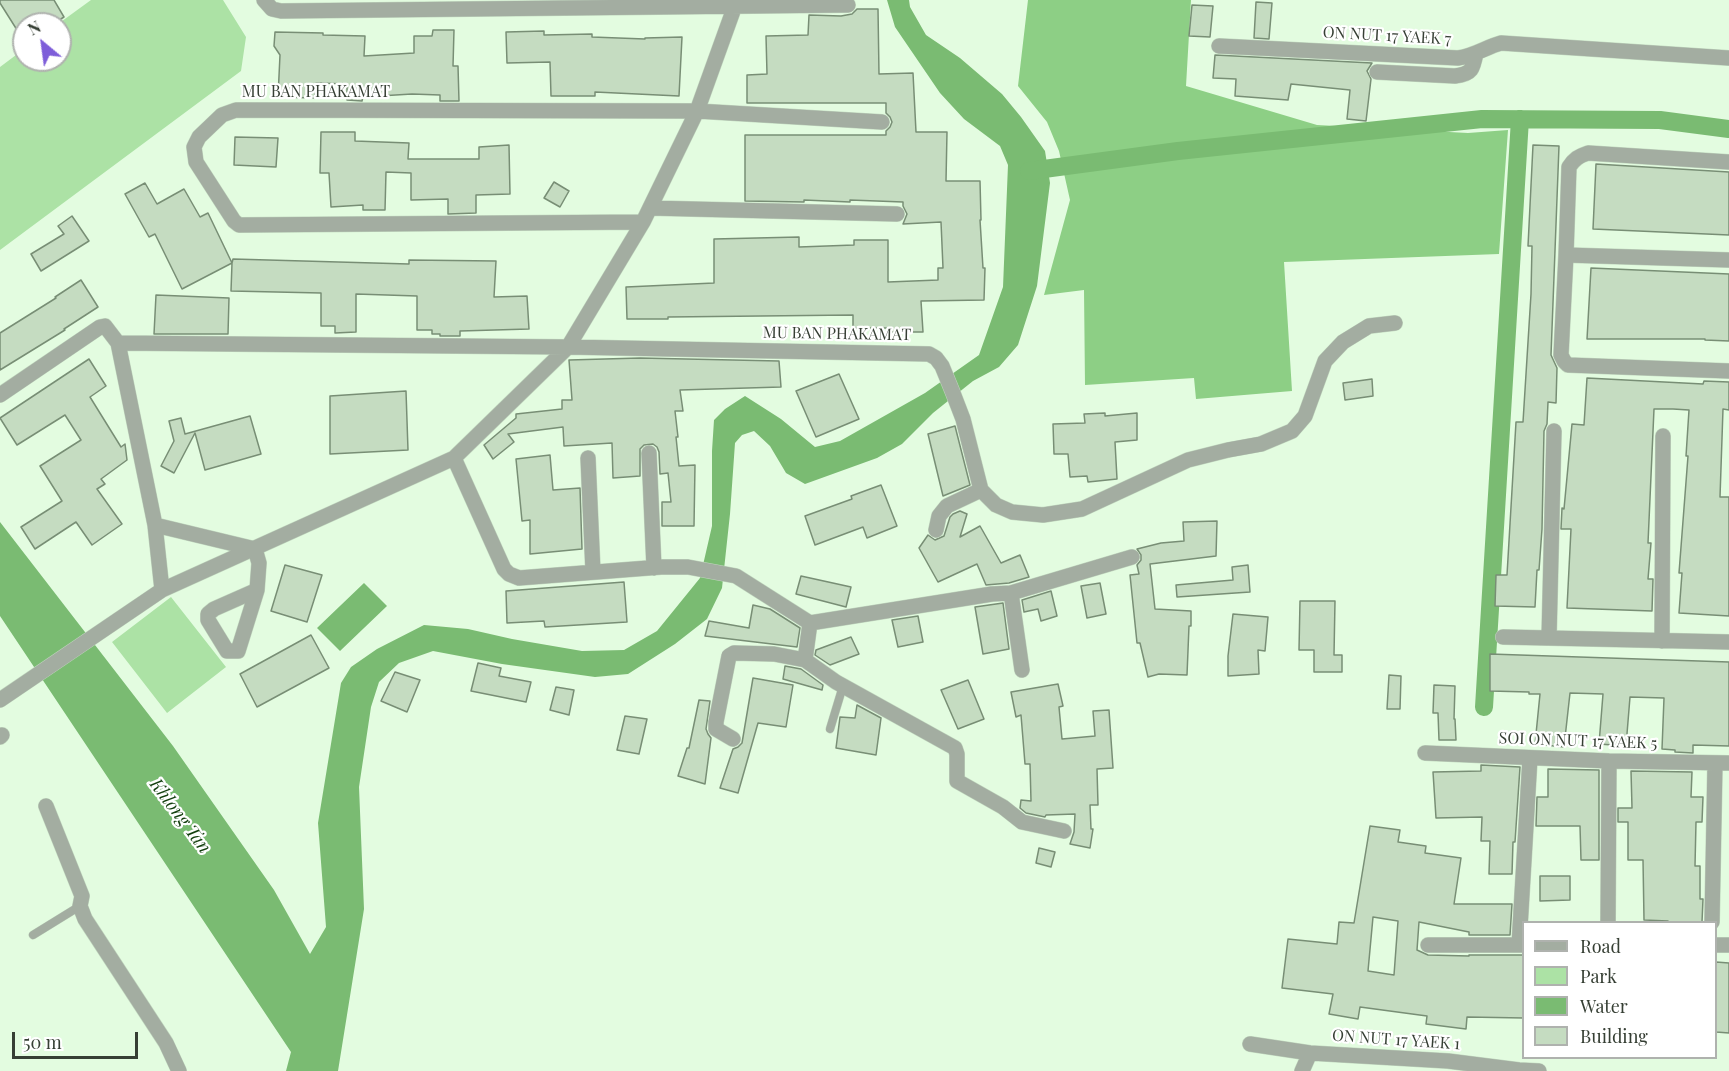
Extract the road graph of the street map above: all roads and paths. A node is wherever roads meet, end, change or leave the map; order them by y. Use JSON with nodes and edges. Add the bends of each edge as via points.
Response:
{"nodes":[{"id":1,"x":264,"y":0,"type":"edge"},
{"id":2,"x":736,"y":3,"type":"edge"},
{"id":3,"x":848,"y":5,"type":"dead end"},
{"id":4,"x":1219,"y":45,"type":"dead end"},
{"id":5,"x":1476,"y":53,"type":"junction"},
{"id":6,"x":1729,"y":58,"type":"edge"},
{"id":7,"x":1377,"y":72,"type":"dead end"},
{"id":8,"x":697,"y":111,"type":"junction"},
{"id":9,"x":882,"y":122,"type":"dead end"},
{"id":10,"x":1729,"y":162,"type":"edge"},
{"id":11,"x":650,"y":208,"type":"junction"},
{"id":12,"x":897,"y":214,"type":"dead end"},
{"id":13,"x":643,"y":222,"type":"junction"},
{"id":14,"x":1566,"y":255,"type":"junction"},
{"id":15,"x":1729,"y":260,"type":"edge"},
{"id":16,"x":1395,"y":323,"type":"dead end"},
{"id":17,"x":118,"y":343,"type":"junction"},
{"id":18,"x":568,"y":347,"type":"junction"},
{"id":19,"x":1729,"y":371,"type":"edge"},
{"id":20,"x":0,"y":395,"type":"edge"},
{"id":21,"x":1554,"y":431,"type":"dead end"},
{"id":22,"x":1664,"y":436,"type":"dead end"},
{"id":23,"x":649,"y":453,"type":"dead end"},
{"id":24,"x":454,"y":458,"type":"junction"},
{"id":25,"x":588,"y":458,"type":"dead end"},
{"id":26,"x":981,"y":490,"type":"junction"},
{"id":27,"x":155,"y":525,"type":"junction"},
{"id":28,"x":936,"y":530,"type":"dead end"},
{"id":29,"x":255,"y":549,"type":"junction"},
{"id":30,"x":1132,"y":557,"type":"dead end"},
{"id":31,"x":654,"y":568,"type":"junction"},
{"id":32,"x":593,"y":572,"type":"junction"},
{"id":33,"x":162,"y":590,"type":"junction"},
{"id":34,"x":257,"y":590,"type":"dead end"},
{"id":35,"x":1011,"y":592,"type":"junction"},
{"id":36,"x":810,"y":623,"type":"junction"},
{"id":37,"x":1503,"y":637,"type":"dead end"},
{"id":38,"x":1549,"y":638,"type":"junction"},
{"id":39,"x":1662,"y":641,"type":"junction"},
{"id":40,"x":1729,"y":642,"type":"edge"},
{"id":41,"x":805,"y":660,"type":"junction"},
{"id":42,"x":1022,"y":670,"type":"dead end"},
{"id":43,"x":843,"y":686,"type":"junction"},
{"id":44,"x":4,"y":698,"type":"edge"},
{"id":45,"x":830,"y":729,"type":"dead end"},
{"id":46,"x":733,"y":739,"type":"dead end"},
{"id":47,"x":1425,"y":753,"type":"dead end"},
{"id":48,"x":1530,"y":758,"type":"junction"},
{"id":49,"x":1609,"y":761,"type":"junction"},
{"id":50,"x":1722,"y":763,"type":"edge"},
{"id":51,"x":46,"y":806,"type":"dead end"},
{"id":52,"x":1064,"y":831,"type":"dead end"},
{"id":53,"x":80,"y":906,"type":"junction"},
{"id":54,"x":1522,"y":921,"type":"edge"},
{"id":55,"x":1608,"y":921,"type":"edge"},
{"id":56,"x":1712,"y":921,"type":"edge"},
{"id":57,"x":1522,"y":924,"type":"edge"},
{"id":58,"x":33,"y":936,"type":"dead end"},
{"id":59,"x":1428,"y":945,"type":"dead end"},
{"id":60,"x":1521,"y":945,"type":"edge"},
{"id":61,"x":1250,"y":1044,"type":"dead end"},
{"id":62,"x":1310,"y":1053,"type":"junction"},
{"id":63,"x":179,"y":1071,"type":"edge"},
{"id":64,"x":1302,"y":1071,"type":"edge"},
{"id":65,"x":1519,"y":1071,"type":"edge"},
{"id":66,"x":1539,"y":1071,"type":"edge"}],
"edges":[{"from":1,"to":2,"type":"street","via":[[272,9],[281,10]]},
{"from":2,"to":3,"type":"street"},
{"from":2,"to":8,"type":"street"},
{"from":4,"to":5,"type":"street","name":"ON NUT 17 YAEK 7","via":[[1458,58]]},
{"from":5,"to":6,"type":"street","name":"ON NUT 17 YAEK 7","via":[[1501,43]]},
{"from":5,"to":7,"type":"street","via":[[1471,71],[1465,75]]},
{"from":8,"to":9,"type":"street"},
{"from":8,"to":11,"type":"street"},
{"from":8,"to":13,"type":"street","name":"MU BAN PHAKAMAT","via":[[236,110],[222,116],[194,147],[196,162],[239,225]]},
{"from":10,"to":14,"type":"street","via":[[1588,153],[1579,156],[1569,167]]},
{"from":11,"to":12,"type":"street"},
{"from":11,"to":13,"type":"street"},
{"from":13,"to":18,"type":"street"},
{"from":14,"to":15,"type":"street"},
{"from":14,"to":19,"type":"street","via":[[1561,355],[1565,363]]},
{"from":16,"to":26,"type":"street","via":[[1369,326],[1343,342],[1325,360],[1305,416],[1292,430],[1261,444],[1188,460],[1082,509],[1043,515],[1012,513],[996,505]]},
{"from":17,"to":18,"type":"street","name":"MU BAN PHAKAMAT"},
{"from":17,"to":20,"type":"street","via":[[105,326],[100,327]]},
{"from":17,"to":27,"type":"street"},
{"from":18,"to":24,"type":"street"},
{"from":18,"to":26,"type":"street","name":"MU BAN PHAKAMAT","via":[[929,354],[942,366],[963,419]]},
{"from":21,"to":38,"type":"street"},
{"from":22,"to":39,"type":"street"},
{"from":23,"to":31,"type":"street"},
{"from":24,"to":29,"type":"street"},
{"from":24,"to":32,"type":"street","via":[[506,571],[519,578]]},
{"from":25,"to":32,"type":"street"},
{"from":26,"to":28,"type":"street","via":[[947,506],[939,516]]},
{"from":27,"to":29,"type":"street"},
{"from":27,"to":33,"type":"street"},
{"from":29,"to":33,"type":"street"},
{"from":29,"to":34,"type":"street","via":[[259,563]]},
{"from":30,"to":35,"type":"street"},
{"from":31,"to":32,"type":"street"},
{"from":31,"to":36,"type":"street","via":[[688,567],[736,576]]},
{"from":33,"to":44,"type":"street"},
{"from":35,"to":36,"type":"street"},
{"from":35,"to":42,"type":"street"},
{"from":36,"to":41,"type":"street"},
{"from":37,"to":38,"type":"street"},
{"from":38,"to":39,"type":"street"},
{"from":39,"to":40,"type":"street"},
{"from":41,"to":43,"type":"street"},
{"from":41,"to":46,"type":"street","via":[[774,654],[734,652],[729,656],[716,729]]},
{"from":43,"to":45,"type":"lane"},
{"from":43,"to":52,"type":"street","via":[[955,748],[957,781],[1022,822]]},
{"from":47,"to":48,"type":"street","name":"SOI ON NUT 17 YAEK 5"},
{"from":48,"to":49,"type":"street","name":"SOI ON NUT 17 YAEK 5"},
{"from":48,"to":54,"type":"street"},
{"from":49,"to":50,"type":"street","name":"SOI ON NUT 17 YAEK 5"},
{"from":49,"to":55,"type":"street"},
{"from":50,"to":56,"type":"street"},
{"from":51,"to":53,"type":"street","via":[[82,896]]},
{"from":53,"to":58,"type":"lane"},
{"from":53,"to":63,"type":"street","via":[[166,1043]]},
{"from":57,"to":60,"type":"street"},
{"from":59,"to":60,"type":"street"},
{"from":61,"to":62,"type":"street","name":"ON NUT 17 YAEK 1"},
{"from":62,"to":64,"type":"street"},
{"from":62,"to":65,"type":"street","name":"ON NUT 17 YAEK 1","via":[[1448,1061]]},
{"from":65,"to":66,"type":"street","name":"ON NUT 17 YAEK 1"}]}
